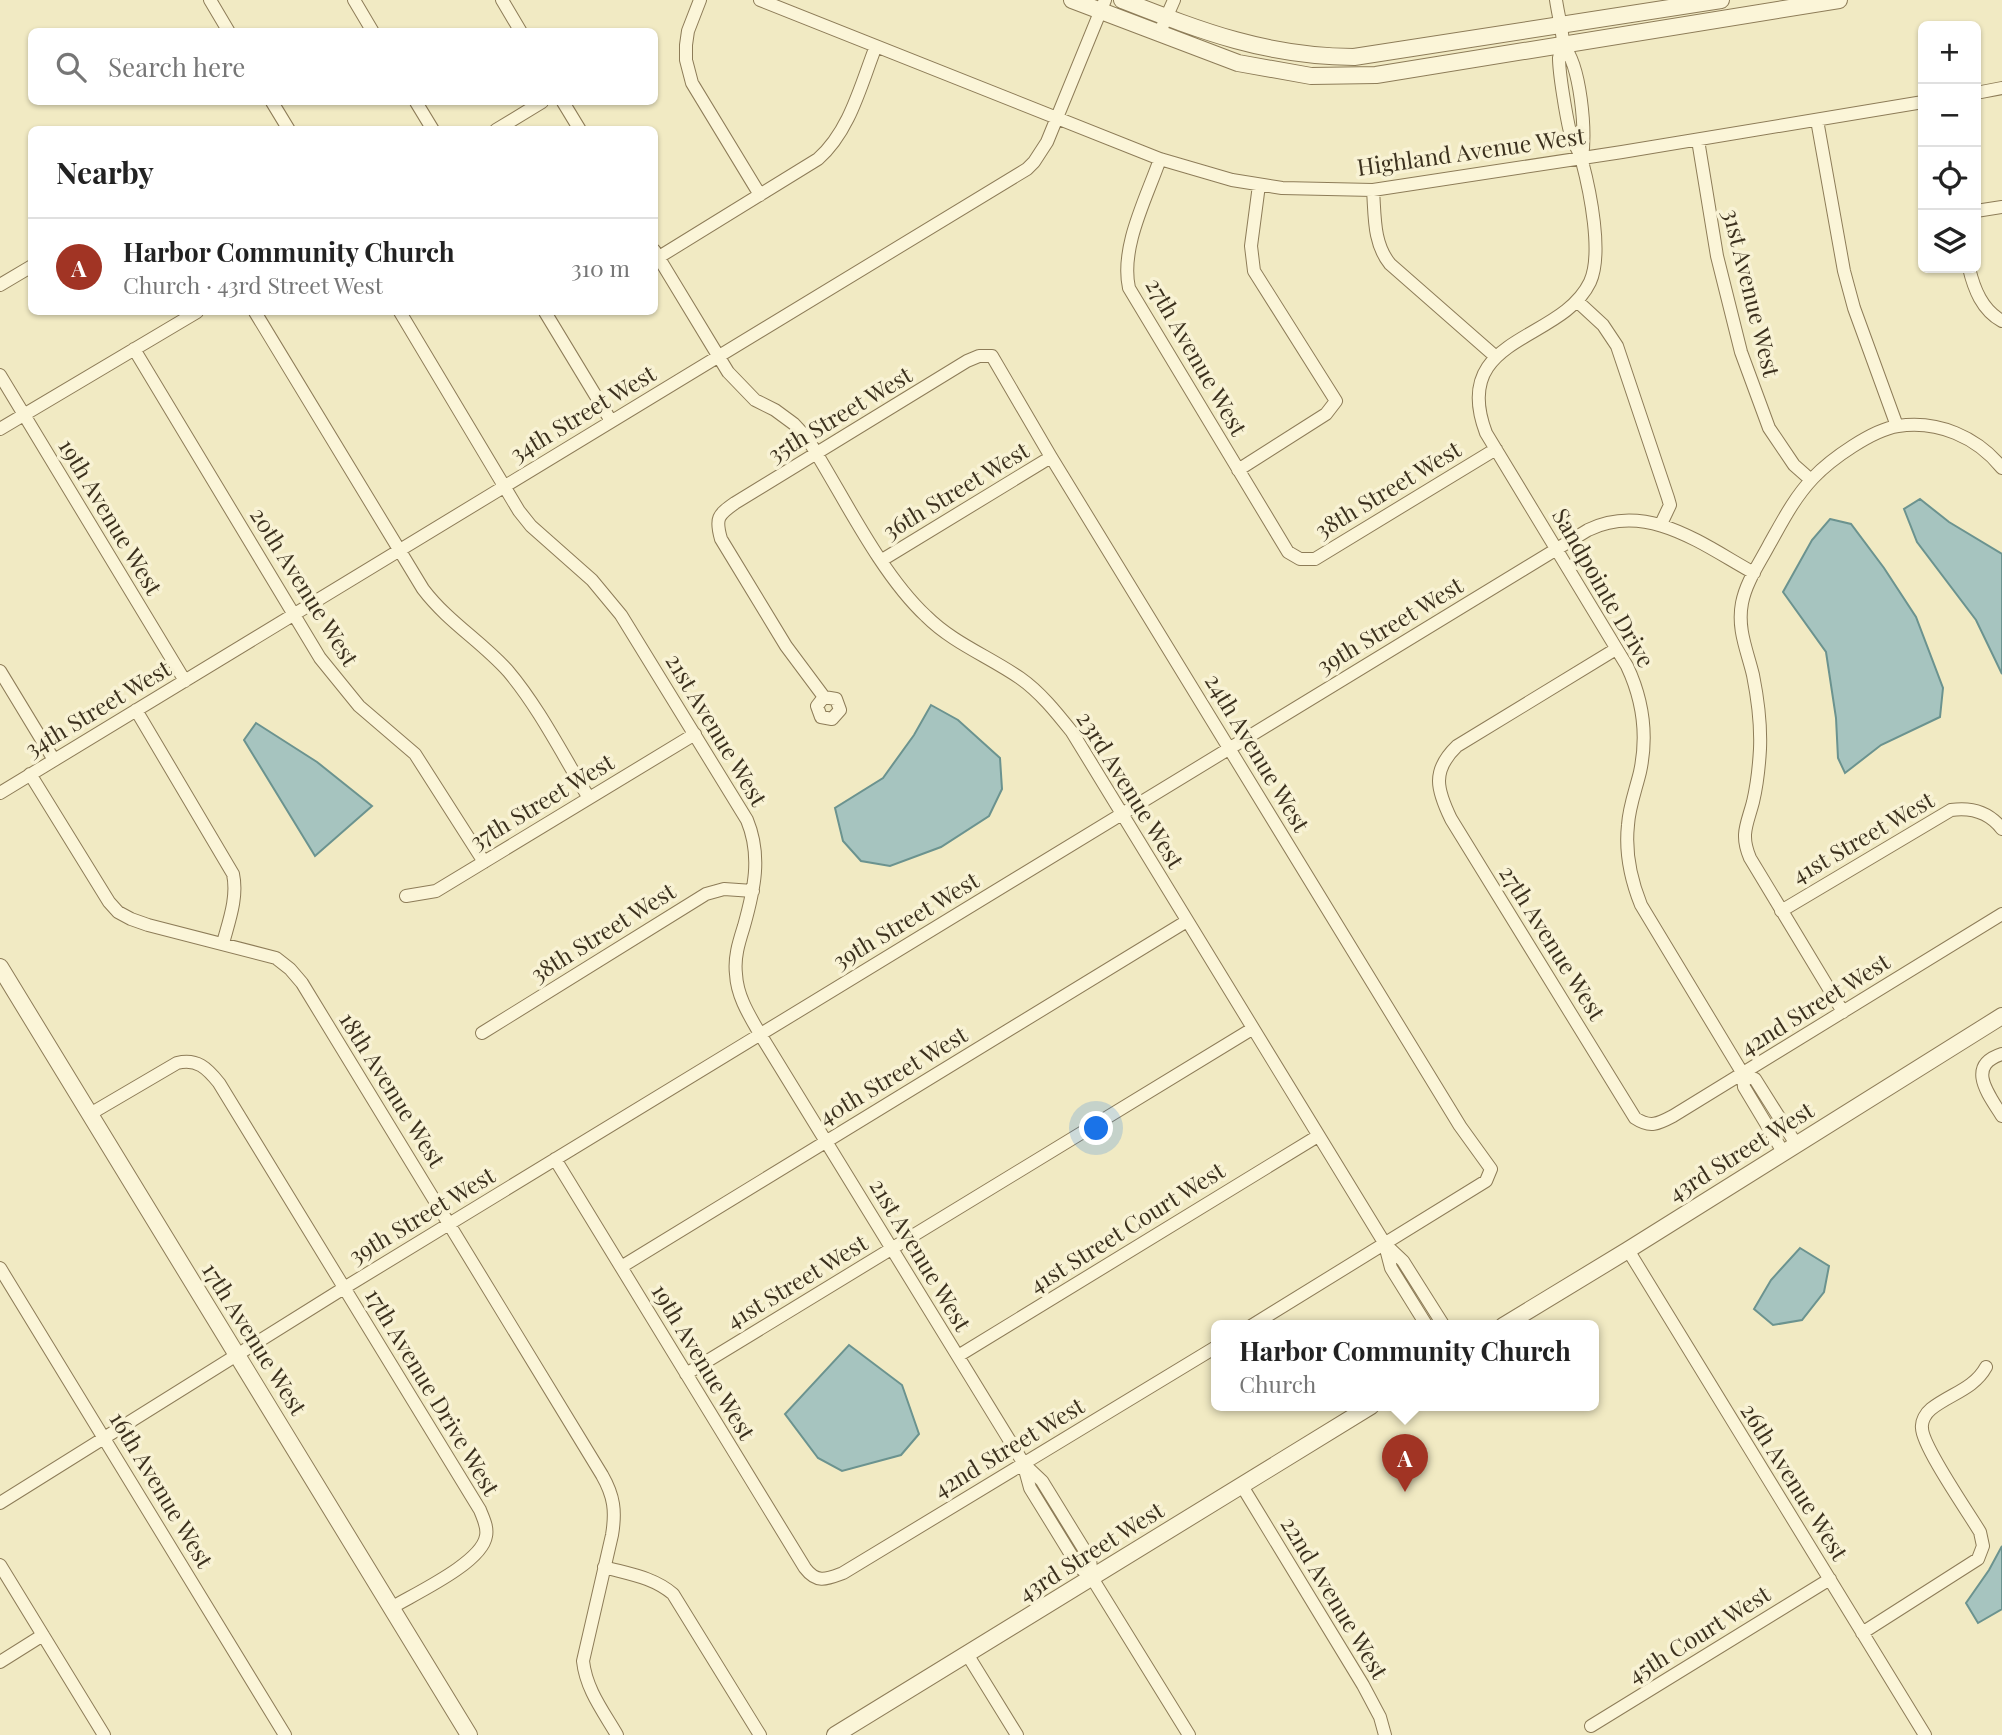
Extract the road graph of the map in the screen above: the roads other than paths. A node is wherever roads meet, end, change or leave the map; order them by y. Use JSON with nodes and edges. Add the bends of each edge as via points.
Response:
{"nodes":[{"id":1,"x":210,"y":0,"type":"edge"},
{"id":2,"x":354,"y":0,"type":"edge"},
{"id":3,"x":502,"y":0,"type":"edge"},
{"id":4,"x":700,"y":0,"type":"edge"},
{"id":5,"x":760,"y":0,"type":"edge"},
{"id":6,"x":1072,"y":0,"type":"edge"},
{"id":7,"x":1122,"y":0,"type":"edge"},
{"id":8,"x":1174,"y":0,"type":"edge"},
{"id":9,"x":1556,"y":0,"type":"edge"},
{"id":10,"x":1721,"y":0,"type":"edge"},
{"id":11,"x":1839,"y":0,"type":"edge"},
{"id":12,"x":1103,"y":6,"type":"edge"},
{"id":13,"x":1167,"y":18,"type":"junction"},
{"id":14,"x":1560,"y":26,"type":"junction"},
{"id":15,"x":227,"y":28,"type":"edge"},
{"id":16,"x":371,"y":28,"type":"edge"},
{"id":17,"x":519,"y":28,"type":"edge"},
{"id":18,"x":1159,"y":34,"type":"junction"},
{"id":19,"x":1563,"y":45,"type":"junction"},
{"id":20,"x":876,"y":47,"type":"junction"},
{"id":21,"x":2002,"y":88,"type":"edge"},
{"id":22,"x":1981,"y":92,"type":"edge"},
{"id":23,"x":1918,"y":103,"type":"edge"},
{"id":24,"x":274,"y":105,"type":"edge"},
{"id":25,"x":418,"y":105,"type":"edge"},
{"id":26,"x":537,"y":105,"type":"edge"},
{"id":27,"x":565,"y":105,"type":"edge"},
{"id":28,"x":1057,"y":118,"type":"junction"},
{"id":29,"x":1818,"y":120,"type":"junction"},
{"id":30,"x":287,"y":126,"type":"edge"},
{"id":31,"x":431,"y":126,"type":"edge"},
{"id":32,"x":503,"y":126,"type":"edge"},
{"id":33,"x":578,"y":126,"type":"edge"},
{"id":34,"x":1698,"y":140,"type":"junction"},
{"id":35,"x":1582,"y":158,"type":"junction"},
{"id":36,"x":1160,"y":159,"type":"junction"},
{"id":37,"x":1259,"y":185,"type":"junction"},
{"id":38,"x":1373,"y":190,"type":"junction"},
{"id":39,"x":760,"y":195,"type":"junction"},
{"id":40,"x":2002,"y":206,"type":"edge"},
{"id":41,"x":1981,"y":210,"type":"edge"},
{"id":42,"x":658,"y":252,"type":"edge"},
{"id":43,"x":658,"y":255,"type":"edge"},
{"id":44,"x":28,"y":268,"type":"edge"},
{"id":45,"x":1971,"y":273,"type":"edge"},
{"id":46,"x":0,"y":285,"type":"edge"},
{"id":47,"x":1577,"y":301,"type":"junction"},
{"id":48,"x":192,"y":315,"type":"edge"},
{"id":49,"x":256,"y":315,"type":"edge"},
{"id":50,"x":402,"y":315,"type":"edge"},
{"id":51,"x":547,"y":315,"type":"edge"},
{"id":52,"x":2002,"y":321,"type":"edge"},
{"id":53,"x":134,"y":349,"type":"junction"},
{"id":54,"x":987,"y":354,"type":"joint"},
{"id":55,"x":719,"y":356,"type":"junction"},
{"id":56,"x":1496,"y":357,"type":"junction"},
{"id":57,"x":0,"y":375,"type":"edge"},
{"id":58,"x":24,"y":414,"type":"junction"},
{"id":59,"x":611,"y":421,"type":"junction"},
{"id":60,"x":1897,"y":426,"type":"junction"},
{"id":61,"x":0,"y":429,"type":"edge"},
{"id":62,"x":1496,"y":449,"type":"junction"},
{"id":63,"x":817,"y":453,"type":"junction"},
{"id":64,"x":1051,"y":457,"type":"junction"},
{"id":65,"x":2002,"y":468,"type":"edge"},
{"id":66,"x":1238,"y":470,"type":"junction"},
{"id":67,"x":1811,"y":480,"type":"junction"},
{"id":68,"x":505,"y":486,"type":"junction"},
{"id":69,"x":1661,"y":524,"type":"junction"},
{"id":70,"x":1556,"y":548,"type":"junction"},
{"id":71,"x":400,"y":551,"type":"junction"},
{"id":72,"x":1300,"y":559,"type":"joint"},
{"id":73,"x":882,"y":560,"type":"junction"},
{"id":74,"x":1754,"y":573,"type":"junction"},
{"id":75,"x":294,"y":615,"type":"junction"},
{"id":76,"x":1616,"y":649,"type":"junction"},
{"id":77,"x":0,"y":671,"type":"edge"},
{"id":78,"x":185,"y":681,"type":"junction"},
{"id":79,"x":824,"y":697,"type":"dead end"},
{"id":80,"x":136,"y":710,"type":"junction"},
{"id":81,"x":695,"y":734,"type":"junction"},
{"id":82,"x":1230,"y":748,"type":"junction"},
{"id":83,"x":54,"y":760,"type":"junction"},
{"id":84,"x":30,"y":774,"type":"junction"},
{"id":85,"x":0,"y":793,"type":"edge"},
{"id":86,"x":589,"y":798,"type":"junction"},
{"id":87,"x":1122,"y":814,"type":"junction"},
{"id":88,"x":2002,"y":829,"type":"edge"},
{"id":89,"x":484,"y":862,"type":"junction"},
{"id":90,"x":753,"y":891,"type":"junction"},
{"id":91,"x":406,"y":896,"type":"dead end"},
{"id":92,"x":1782,"y":911,"type":"junction"},
{"id":93,"x":2002,"y":914,"type":"edge"},
{"id":94,"x":1187,"y":921,"type":"junction"},
{"id":95,"x":223,"y":943,"type":"junction"},
{"id":96,"x":0,"y":967,"type":"edge"},
{"id":97,"x":1843,"y":1012,"type":"junction"},
{"id":98,"x":2002,"y":1016,"type":"edge"},
{"id":99,"x":1252,"y":1029,"type":"junction"},
{"id":100,"x":482,"y":1033,"type":"dead end"},
{"id":101,"x":760,"y":1034,"type":"junction"},
{"id":102,"x":2002,"y":1054,"type":"edge"},
{"id":103,"x":1743,"y":1074,"type":"junction"},
{"id":104,"x":90,"y":1114,"type":"junction"},
{"id":105,"x":2002,"y":1116,"type":"edge"},
{"id":106,"x":1647,"y":1124,"type":"joint"},
{"id":107,"x":1318,"y":1136,"type":"junction"},
{"id":108,"x":826,"y":1141,"type":"junction"},
{"id":109,"x":1790,"y":1148,"type":"junction"},
{"id":110,"x":555,"y":1159,"type":"junction"},
{"id":111,"x":449,"y":1224,"type":"junction"},
{"id":112,"x":1385,"y":1244,"type":"junction"},
{"id":113,"x":892,"y":1249,"type":"junction"},
{"id":114,"x":1628,"y":1250,"type":"junction"},
{"id":115,"x":621,"y":1267,"type":"junction"},
{"id":116,"x":0,"y":1268,"type":"edge"},
{"id":117,"x":344,"y":1288,"type":"junction"},
{"id":118,"x":1261,"y":1320,"type":"edge"},
{"id":119,"x":1423,"y":1320,"type":"edge"},
{"id":120,"x":1440,"y":1320,"type":"edge"},
{"id":121,"x":1513,"y":1320,"type":"edge"},
{"id":122,"x":1211,"y":1350,"type":"edge"},
{"id":123,"x":236,"y":1354,"type":"junction"},
{"id":124,"x":958,"y":1356,"type":"junction"},
{"id":125,"x":1986,"y":1367,"type":"dead end"},
{"id":126,"x":685,"y":1374,"type":"junction"},
{"id":127,"x":1363,"y":1411,"type":"edge"},
{"id":128,"x":104,"y":1438,"type":"junction"},
{"id":129,"x":1024,"y":1464,"type":"junction"},
{"id":130,"x":1242,"y":1486,"type":"junction"},
{"id":131,"x":0,"y":1503,"type":"edge"},
{"id":132,"x":0,"y":1565,"type":"edge"},
{"id":133,"x":604,"y":1567,"type":"junction"},
{"id":134,"x":1093,"y":1578,"type":"junction"},
{"id":135,"x":1830,"y":1579,"type":"junction"},
{"id":136,"x":821,"y":1580,"type":"joint"},
{"id":137,"x":391,"y":1608,"type":"junction"},
{"id":138,"x":1862,"y":1633,"type":"junction"},
{"id":139,"x":43,"y":1635,"type":"junction"},
{"id":140,"x":967,"y":1654,"type":"junction"},
{"id":141,"x":0,"y":1662,"type":"edge"},
{"id":142,"x":1591,"y":1726,"type":"dead end"},
{"id":143,"x":857,"y":1729,"type":"edge"},
{"id":144,"x":104,"y":1735,"type":"edge"},
{"id":145,"x":285,"y":1735,"type":"edge"},
{"id":146,"x":470,"y":1735,"type":"edge"},
{"id":147,"x":617,"y":1735,"type":"edge"},
{"id":148,"x":760,"y":1735,"type":"edge"},
{"id":149,"x":835,"y":1735,"type":"edge"},
{"id":150,"x":1017,"y":1735,"type":"edge"},
{"id":151,"x":1189,"y":1735,"type":"edge"},
{"id":152,"x":1385,"y":1735,"type":"edge"},
{"id":153,"x":1925,"y":1735,"type":"edge"}],
"edges":[{"from":1,"to":15,"type":"street"},
{"from":2,"to":16,"type":"street"},
{"from":3,"to":17,"type":"street"},
{"from":4,"to":39,"type":"street","via":[[686,45],[692,83]]},
{"from":5,"to":20,"type":"street","name":"Highland Avenue West"},
{"from":6,"to":12,"type":"street"},
{"from":7,"to":13,"type":"street"},
{"from":8,"to":13,"type":"street"},
{"from":9,"to":14,"type":"street","name":"Sandpointe Drive"},
{"from":10,"to":14,"type":"street"},
{"from":11,"to":19,"type":"street"},
{"from":12,"to":18,"type":"street"},
{"from":12,"to":28,"type":"street","name":"34th Street West"},
{"from":13,"to":14,"type":"street","via":[[1252,46],[1324,57],[1354,57]]},
{"from":13,"to":18,"type":"street"},
{"from":14,"to":19,"type":"street","name":"Sandpointe Drive"},
{"from":18,"to":19,"type":"street","via":[[1238,64],[1324,77],[1376,75]]},
{"from":19,"to":35,"type":"street","name":"Sandpointe Drive","via":[[1573,60],[1584,131]]},
{"from":20,"to":28,"type":"street","name":"Highland Avenue West"},
{"from":20,"to":39,"type":"street","via":[[840,136],[818,159]]},
{"from":21,"to":22,"type":"street"},
{"from":23,"to":29,"type":"street","name":"Highland Avenue West"},
{"from":24,"to":30,"type":"street"},
{"from":25,"to":31,"type":"street"},
{"from":26,"to":32,"type":"street"},
{"from":27,"to":33,"type":"street"},
{"from":28,"to":36,"type":"street","name":"Highland Avenue West"},
{"from":28,"to":55,"type":"street","name":"34th Street West","via":[[1042,152],[1027,169]]},
{"from":29,"to":34,"type":"street","name":"Highland Avenue West"},
{"from":29,"to":60,"type":"street","via":[[1844,271]]},
{"from":34,"to":35,"type":"street","name":"Highland Avenue West"},
{"from":34,"to":67,"type":"street","name":"31st Avenue West","via":[[1717,256],[1741,352],[1769,428],[1794,465]]},
{"from":35,"to":38,"type":"street","name":"Highland Avenue West"},
{"from":35,"to":47,"type":"street","name":"Sandpointe Drive","via":[[1596,251],[1591,280]]},
{"from":36,"to":37,"type":"street","name":"Highland Avenue West"},
{"from":36,"to":66,"type":"street","name":"27th Avenue West","via":[[1128,251],[1129,288]]},
{"from":37,"to":38,"type":"street","name":"Highland Avenue West"},
{"from":37,"to":66,"type":"street","via":[[1251,246],[1254,271],[1336,401],[1326,414]]},
{"from":38,"to":56,"type":"street","via":[[1378,242],[1384,256]]},
{"from":39,"to":42,"type":"street"},
{"from":40,"to":41,"type":"street"},
{"from":43,"to":55,"type":"street","name":"23rd Avenue West"},
{"from":44,"to":46,"type":"street"},
{"from":45,"to":52,"type":"street","via":[[1986,310]]},
{"from":47,"to":56,"type":"street","name":"Sandpointe Drive"},
{"from":47,"to":69,"type":"street","via":[[1617,346],[1670,505]]},
{"from":48,"to":53,"type":"street"},
{"from":49,"to":71,"type":"street"},
{"from":50,"to":68,"type":"street","name":"21st Avenue West"},
{"from":51,"to":59,"type":"street"},
{"from":53,"to":58,"type":"street"},
{"from":53,"to":75,"type":"street","name":"20th Avenue West"},
{"from":54,"to":63,"type":"street","name":"35th Street West","via":[[967,361]]},
{"from":54,"to":64,"type":"street","name":"24th Avenue West","via":[[998,363]]},
{"from":55,"to":59,"type":"street","name":"34th Street West"},
{"from":55,"to":63,"type":"street","name":"23rd Avenue West","via":[[744,391],[794,424]]},
{"from":56,"to":62,"type":"street","name":"Sandpointe Drive","via":[[1483,379],[1480,405],[1483,425]]},
{"from":57,"to":58,"type":"street","name":"19th Avenue West"},
{"from":58,"to":61,"type":"street"},
{"from":58,"to":78,"type":"street","name":"19th Avenue West"},
{"from":59,"to":68,"type":"street","name":"34th Street West"},
{"from":60,"to":65,"type":"street","via":[[1950,430],[1982,448]]},
{"from":60,"to":67,"type":"street","via":[[1843,453]]},
{"from":62,"to":70,"type":"street","name":"Sandpointe Drive"},
{"from":62,"to":72,"type":"street","name":"38th Street West","via":[[1315,559]]},
{"from":63,"to":73,"type":"street","name":"23rd Avenue West"},
{"from":63,"to":79,"type":"street","name":"35th Street West","via":[[735,503],[716,523],[721,539],[786,646]]},
{"from":64,"to":73,"type":"street","name":"36th Street West"},
{"from":64,"to":82,"type":"street","name":"24th Avenue West"},
{"from":66,"to":72,"type":"street","name":"27th Avenue West","via":[[1288,552]]},
{"from":67,"to":74,"type":"street","via":[[1791,505]]},
{"from":68,"to":71,"type":"street","name":"34th Street West"},
{"from":68,"to":81,"type":"street","name":"21st Avenue West","via":[[531,526],[580,569],[621,615]]},
{"from":69,"to":70,"type":"street","name":"39th Street West","via":[[1616,521],[1594,527]]},
{"from":69,"to":74,"type":"street","name":"39th Street West"},
{"from":70,"to":76,"type":"street","name":"Sandpointe Drive"},
{"from":70,"to":82,"type":"street","name":"39th Street West"},
{"from":71,"to":75,"type":"street","name":"34th Street West"},
{"from":71,"to":86,"type":"street","via":[[436,607],[522,688]]},
{"from":73,"to":87,"type":"street","name":"23rd Avenue West","via":[[936,626],[1020,678],[1044,699],[1072,732]]},
{"from":74,"to":92,"type":"street","via":[[1746,586],[1740,622],[1756,689],[1760,752],[1744,842]]},
{"from":75,"to":78,"type":"street","name":"34th Street West"},
{"from":75,"to":89,"type":"street","name":"20th Avenue West","via":[[346,691],[415,754]]},
{"from":76,"to":103,"type":"street","name":"Sandpointe Drive","via":[[1637,687],[1642,709],[1642,757],[1627,832],[1633,881],[1647,916]]},
{"from":76,"to":106,"type":"street","name":"27th Avenue West","via":[[1457,746],[1444,760],[1438,788],[1451,819],[1632,1115]]},
{"from":77,"to":83,"type":"street"},
{"from":78,"to":80,"type":"street","name":"34th Street West"},
{"from":80,"to":83,"type":"street","name":"34th Street West"},
{"from":80,"to":95,"type":"street","via":[[233,874],[234,902]]},
{"from":81,"to":86,"type":"street","name":"37th Street West"},
{"from":81,"to":90,"type":"street","name":"21st Avenue West","via":[[750,828],[755,846]]},
{"from":82,"to":87,"type":"street","name":"39th Street West"},
{"from":82,"to":112,"type":"street","name":"24th Avenue West","via":[[1473,1147],[1489,1164],[1486,1181]]},
{"from":83,"to":84,"type":"street","name":"34th Street West"},
{"from":84,"to":85,"type":"street","name":"34th Street West"},
{"from":84,"to":95,"type":"street","name":"18th Avenue West","via":[[118,912],[148,925]]},
{"from":86,"to":89,"type":"street","name":"37th Street West"},
{"from":87,"to":94,"type":"street","name":"23rd Avenue West"},
{"from":87,"to":101,"type":"street","name":"39th Street West"},
{"from":88,"to":92,"type":"street","name":"41st Street West","via":[[1987,815],[1967,808],[1943,813]]},
{"from":89,"to":91,"type":"street","name":"37th Street West","via":[[436,891]]},
{"from":90,"to":100,"type":"street","name":"38th Street West","via":[[724,889],[706,894]]},
{"from":90,"to":101,"type":"street","name":"21st Avenue West","via":[[735,972],[740,996]]},
{"from":92,"to":97,"type":"street"},
{"from":93,"to":97,"type":"street","name":"42nd Street West"},
{"from":94,"to":99,"type":"street","name":"23rd Avenue West"},
{"from":94,"to":108,"type":"street","name":"40th Street West"},
{"from":95,"to":111,"type":"street","name":"18th Avenue West","via":[[276,958],[290,969]]},
{"from":96,"to":104,"type":"street","name":"17th Avenue West"},
{"from":97,"to":103,"type":"street","name":"42nd Street West"},
{"from":98,"to":109,"type":"street","name":"43rd Street West"},
{"from":99,"to":107,"type":"street","name":"23rd Avenue West"},
{"from":99,"to":113,"type":"street","name":"41st Street West"},
{"from":101,"to":108,"type":"street","name":"21st Avenue West"},
{"from":101,"to":110,"type":"street","name":"39th Street West"},
{"from":102,"to":105,"type":"street","via":[[1986,1064],[1982,1078]]},
{"from":103,"to":106,"type":"street","name":"42nd Street West","via":[[1656,1125]]},
{"from":103,"to":109,"type":"street","name":"Sandpointe Drive","via":[[1744,1087]]},
{"from":104,"to":117,"type":"street","name":"17th Avenue Drive West","via":[[177,1063],[192,1061],[205,1066]]},
{"from":104,"to":123,"type":"street","name":"17th Avenue West"},
{"from":107,"to":112,"type":"street","name":"23rd Avenue West"},
{"from":107,"to":124,"type":"street","name":"41st Street Court West"},
{"from":108,"to":113,"type":"street","name":"21st Avenue West"},
{"from":108,"to":115,"type":"street","name":"40th Street West"},
{"from":109,"to":114,"type":"street","name":"43rd Street West"},
{"from":110,"to":111,"type":"street","name":"39th Street West"},
{"from":110,"to":115,"type":"street","name":"19th Avenue West"},
{"from":111,"to":117,"type":"street","name":"39th Street West"},
{"from":111,"to":133,"type":"street","name":"18th Avenue West","via":[[610,1490],[615,1517]]},
{"from":112,"to":118,"type":"street"},
{"from":112,"to":119,"type":"street","name":"23rd Avenue West","via":[[1391,1268]]},
{"from":112,"to":120,"type":"street","name":"23rd Avenue West","via":[[1403,1261]]},
{"from":113,"to":124,"type":"street","name":"21st Avenue West"},
{"from":113,"to":126,"type":"street","name":"41st Street West"},
{"from":114,"to":121,"type":"street","name":"43rd Street West"},
{"from":114,"to":135,"type":"street","name":"26th Avenue West"},
{"from":115,"to":126,"type":"street","name":"19th Avenue West"},
{"from":116,"to":128,"type":"street","name":"16th Avenue West"},
{"from":117,"to":123,"type":"street","name":"39th Street West"},
{"from":117,"to":137,"type":"street","name":"17th Avenue Drive West","via":[[486,1526],[477,1553]]},
{"from":122,"to":129,"type":"street","name":"42nd Street West"},
{"from":123,"to":128,"type":"street","name":"39th Street West"},
{"from":123,"to":137,"type":"street","name":"17th Avenue West"},
{"from":124,"to":129,"type":"street","name":"21st Avenue West"},
{"from":125,"to":138,"type":"street","via":[[1977,1380],[1931,1409],[1922,1422],[1924,1437],[1980,1532],[1983,1546],[1978,1559]]},
{"from":126,"to":136,"type":"street","name":"19th Avenue West","via":[[805,1569]]},
{"from":127,"to":130,"type":"street","name":"43rd Street West"},
{"from":128,"to":131,"type":"street","name":"39th Street West"},
{"from":128,"to":145,"type":"street","name":"16th Avenue West"},
{"from":129,"to":134,"type":"street","name":"21st Avenue West","via":[[1030,1488],[1078,1566]]},
{"from":129,"to":136,"type":"street","name":"42nd Street West","via":[[844,1573]]},
{"from":130,"to":134,"type":"street","name":"43rd Street West"},
{"from":130,"to":152,"type":"street","name":"22nd Avenue West","via":[[1363,1685]]},
{"from":132,"to":139,"type":"street"},
{"from":133,"to":147,"type":"street","name":"18th Avenue West","via":[[583,1661],[584,1676]]},
{"from":133,"to":148,"type":"street","via":[[662,1584],[673,1594]]},
{"from":134,"to":140,"type":"street","name":"43rd Street West"},
{"from":134,"to":151,"type":"street","name":"21st Avenue West"},
{"from":135,"to":138,"type":"street","name":"26th Avenue West"},
{"from":135,"to":142,"type":"street","name":"45th Court West"},
{"from":137,"to":146,"type":"street","name":"17th Avenue West"},
{"from":138,"to":153,"type":"street","name":"26th Avenue West"},
{"from":139,"to":141,"type":"street"},
{"from":139,"to":144,"type":"street"},
{"from":140,"to":143,"type":"street","name":"43rd Street West"},
{"from":140,"to":150,"type":"street"},
{"from":143,"to":149,"type":"street","name":"43rd Street West"}]}
